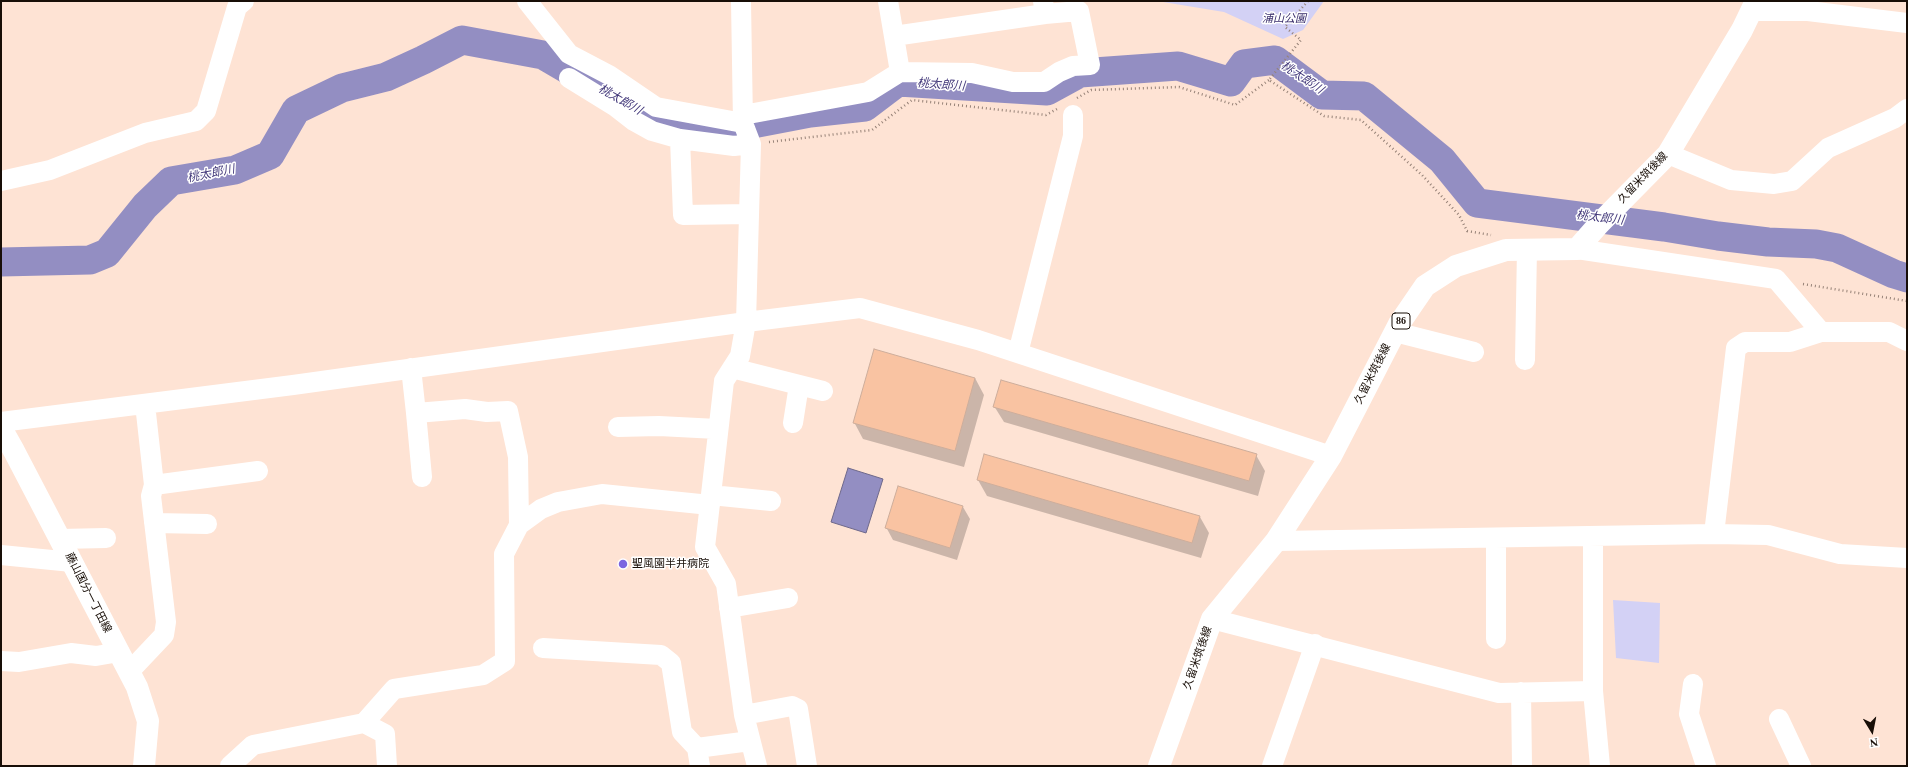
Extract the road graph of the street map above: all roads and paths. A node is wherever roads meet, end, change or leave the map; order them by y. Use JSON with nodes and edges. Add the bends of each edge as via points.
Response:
{"nodes":[{"id":1,"x":244,"y":1,"type":"edge"},
{"id":2,"x":526,"y":1,"type":"edge"},
{"id":3,"x":741,"y":1,"type":"edge"},
{"id":4,"x":888,"y":1,"type":"edge"},
{"id":5,"x":1308,"y":1,"type":"edge"},
{"id":6,"x":1753,"y":6,"type":"edge"},
{"id":7,"x":1044,"y":8,"type":"edge"},
{"id":8,"x":1907,"y":23,"type":"edge"},
{"id":9,"x":894,"y":36,"type":"junction"},
{"id":10,"x":900,"y":72,"type":"junction"},
{"id":11,"x":569,"y":78,"type":"dead end"},
{"id":12,"x":1269,"y":80,"type":"junction"},
{"id":13,"x":1068,"y":108,"type":"junction"},
{"id":14,"x":1907,"y":109,"type":"edge"},
{"id":15,"x":743,"y":119,"type":"junction"},
{"id":16,"x":680,"y":139,"type":"junction"},
{"id":17,"x":751,"y":144,"type":"junction"},
{"id":18,"x":1668,"y":154,"type":"junction"},
{"id":19,"x":1,"y":181,"type":"edge"},
{"id":20,"x":749,"y":214,"type":"junction"},
{"id":21,"x":1498,"y":236,"type":"dead end"},
{"id":22,"x":1527,"y":249,"type":"junction"},
{"id":23,"x":1577,"y":249,"type":"junction"},
{"id":24,"x":1776,"y":279,"type":"junction"},
{"id":25,"x":1907,"y":301,"type":"edge"},
{"id":26,"x":746,"y":322,"type":"junction"},
{"id":27,"x":1395,"y":332,"type":"junction"},
{"id":28,"x":1821,"y":332,"type":"junction"},
{"id":29,"x":1907,"y":341,"type":"edge"},
{"id":30,"x":1474,"y":352,"type":"dead end"},
{"id":31,"x":1018,"y":353,"type":"junction"},
{"id":32,"x":1525,"y":360,"type":"dead end"},
{"id":33,"x":411,"y":368,"type":"junction"},
{"id":34,"x":732,"y":368,"type":"junction"},
{"id":35,"x":799,"y":385,"type":"junction"},
{"id":36,"x":824,"y":391,"type":"dead end"},
{"id":37,"x":145,"y":404,"type":"junction"},
{"id":38,"x":416,"y":413,"type":"junction"},
{"id":39,"x":1,"y":422,"type":"edge"},
{"id":40,"x":793,"y":422,"type":"dead end"},
{"id":41,"x":618,"y":427,"type":"dead end"},
{"id":42,"x":1,"y":428,"type":"edge"},
{"id":43,"x":717,"y":428,"type":"junction"},
{"id":44,"x":1331,"y":456,"type":"junction"},
{"id":45,"x":258,"y":471,"type":"dead end"},
{"id":46,"x":422,"y":477,"type":"dead end"},
{"id":47,"x":154,"y":485,"type":"junction"},
{"id":48,"x":710,"y":500,"type":"junction"},
{"id":49,"x":771,"y":501,"type":"dead end"},
{"id":50,"x":154,"y":523,"type":"junction"},
{"id":51,"x":207,"y":524,"type":"dead end"},
{"id":52,"x":519,"y":525,"type":"junction"},
{"id":53,"x":1714,"y":534,"type":"junction"},
{"id":54,"x":1593,"y":536,"type":"junction"},
{"id":55,"x":106,"y":538,"type":"dead end"},
{"id":56,"x":1496,"y":538,"type":"junction"},
{"id":57,"x":60,"y":539,"type":"junction"},
{"id":58,"x":1276,"y":541,"type":"junction"},
{"id":59,"x":1,"y":555,"type":"edge"},
{"id":60,"x":1907,"y":558,"type":"edge"},
{"id":61,"x":72,"y":562,"type":"junction"},
{"id":62,"x":788,"y":598,"type":"dead end"},
{"id":63,"x":729,"y":608,"type":"junction"},
{"id":64,"x":1212,"y":619,"type":"junction"},
{"id":65,"x":1496,"y":639,"type":"dead end"},
{"id":66,"x":1315,"y":644,"type":"junction"},
{"id":67,"x":543,"y":648,"type":"dead end"},
{"id":68,"x":119,"y":652,"type":"junction"},
{"id":69,"x":1,"y":662,"type":"edge"},
{"id":70,"x":129,"y":672,"type":"junction"},
{"id":71,"x":1693,"y":684,"type":"dead end"},
{"id":72,"x":1593,"y":691,"type":"junction"},
{"id":73,"x":1521,"y":692,"type":"junction"},
{"id":74,"x":744,"y":715,"type":"junction"},
{"id":75,"x":1779,"y":719,"type":"dead end"},
{"id":76,"x":364,"y":723,"type":"junction"},
{"id":77,"x":750,"y":741,"type":"junction"},
{"id":78,"x":698,"y":757,"type":"edge"},
{"id":79,"x":1163,"y":765,"type":"edge"},
{"id":80,"x":144,"y":766,"type":"edge"},
{"id":81,"x":230,"y":766,"type":"edge"},
{"id":82,"x":387,"y":766,"type":"edge"},
{"id":83,"x":757,"y":766,"type":"edge"},
{"id":84,"x":807,"y":766,"type":"edge"},
{"id":85,"x":1272,"y":766,"type":"edge"},
{"id":86,"x":1522,"y":766,"type":"edge"},
{"id":87,"x":1600,"y":766,"type":"edge"},
{"id":88,"x":1706,"y":766,"type":"edge"},
{"id":89,"x":1801,"y":766,"type":"edge"}],
"edges":[{"from":1,"to":19,"type":"street","via":[[237,7],[206,111],[196,121],[145,133],[50,170]]},
{"from":2,"to":15,"type":"street","via":[[569,54],[609,75],[656,108]]},
{"from":3,"to":15,"type":"street"},
{"from":4,"to":9,"type":"street"},
{"from":5,"to":12,"type":"path","via":[[1286,27],[1301,40]]},
{"from":6,"to":8,"type":"street"},
{"from":6,"to":18,"type":"main road","name":"久留米筑後線","via":[[1742,30]]},
{"from":7,"to":9,"type":"street"},
{"from":7,"to":10,"type":"street","via":[[1079,11],[1090,65],[1073,66],[1044,82],[1013,82],[972,73]]},
{"from":9,"to":10,"type":"street"},
{"from":10,"to":15,"type":"street","via":[[868,92]]},
{"from":11,"to":16,"type":"street","via":[[652,131]]},
{"from":12,"to":13,"type":"path","via":[[1235,105],[1179,87],[1091,90]]},
{"from":12,"to":21,"type":"path","via":[[1324,116],[1361,120],[1422,175],[1459,216],[1467,231]]},
{"from":13,"to":17,"type":"path","via":[[1046,115],[912,100],[872,130]]},
{"from":13,"to":31,"type":"street","via":[[1073,136]]},
{"from":14,"to":18,"type":"street","via":[[1895,118],[1828,148],[1792,181],[1774,184],[1731,180]]},
{"from":15,"to":17,"type":"street"},
{"from":16,"to":17,"type":"street","via":[[734,146]]},
{"from":16,"to":20,"type":"street","via":[[683,215]]},
{"from":17,"to":20,"type":"street"},
{"from":18,"to":23,"type":"main road","name":"久留米筑後線"},
{"from":20,"to":26,"type":"street"},
{"from":22,"to":23,"type":"main road","name":"久留米筑後線","number":"86"},
{"from":22,"to":27,"type":"main road","name":"久留米筑後線","number":"86","via":[[1506,250],[1456,266],[1425,286]]},
{"from":22,"to":32,"type":"street"},
{"from":23,"to":24,"type":"street"},
{"from":24,"to":25,"type":"path"},
{"from":24,"to":28,"type":"street"},
{"from":26,"to":31,"type":"street","via":[[860,308]]},
{"from":26,"to":33,"type":"street"},
{"from":26,"to":34,"type":"street","via":[[740,356]]},
{"from":27,"to":30,"type":"street"},
{"from":27,"to":44,"type":"main road","name":"久留米筑後線","number":"86"},
{"from":28,"to":29,"type":"street","via":[[1889,332]]},
{"from":28,"to":53,"type":"street","via":[[1790,342],[1744,342],[1736,348]]},
{"from":31,"to":44,"type":"street"},
{"from":33,"to":37,"type":"street"},
{"from":33,"to":38,"type":"street"},
{"from":34,"to":35,"type":"street"},
{"from":34,"to":43,"type":"street","via":[[724,381]]},
{"from":35,"to":36,"type":"street"},
{"from":35,"to":40,"type":"street"},
{"from":37,"to":39,"type":"street"},
{"from":37,"to":47,"type":"street"},
{"from":38,"to":46,"type":"street"},
{"from":38,"to":52,"type":"street","via":[[465,409],[508,411],[518,457]]},
{"from":41,"to":43,"type":"street"},
{"from":42,"to":57,"type":"main road","name":"藤山国分一丁田線"},
{"from":43,"to":48,"type":"street"},
{"from":44,"to":58,"type":"main road","name":"久留米筑後線","number":"86"},
{"from":45,"to":47,"type":"street"},
{"from":47,"to":50,"type":"street","via":[[151,496]]},
{"from":48,"to":49,"type":"street"},
{"from":48,"to":52,"type":"street","via":[[602,494],[558,502],[541,509]]},
{"from":48,"to":63,"type":"street","via":[[705,547],[726,584]]},
{"from":50,"to":51,"type":"street"},
{"from":50,"to":70,"type":"street","via":[[166,622],[164,635]]},
{"from":52,"to":76,"type":"street","via":[[504,554],[505,661],[483,675],[394,689]]},
{"from":53,"to":54,"type":"street"},
{"from":53,"to":60,"type":"street","via":[[1768,535],[1840,554]]},
{"from":54,"to":56,"type":"street"},
{"from":54,"to":72,"type":"street"},
{"from":55,"to":57,"type":"street"},
{"from":56,"to":58,"type":"street"},
{"from":56,"to":65,"type":"street"},
{"from":57,"to":61,"type":"main road","name":"藤山国分一丁田線"},
{"from":58,"to":64,"type":"main road","name":"久留米筑後線","number":"86"},
{"from":59,"to":61,"type":"street"},
{"from":61,"to":68,"type":"main road","name":"藤山国分一丁田線"},
{"from":62,"to":63,"type":"street"},
{"from":63,"to":74,"type":"street"},
{"from":64,"to":66,"type":"street"},
{"from":64,"to":79,"type":"main road","name":"久留米筑後線","number":"86"},
{"from":66,"to":73,"type":"street","via":[[1499,693]]},
{"from":66,"to":85,"type":"street"},
{"from":67,"to":78,"type":"street","via":[[661,655],[671,663],[682,732]]},
{"from":68,"to":69,"type":"street","via":[[96,656],[71,652],[19,662]]},
{"from":68,"to":70,"type":"main road","name":"藤山国分一丁田線"},
{"from":70,"to":80,"type":"main road","name":"藤山国分一丁田線","via":[[137,687],[148,722]]},
{"from":71,"to":88,"type":"street","via":[[1689,714]]},
{"from":72,"to":73,"type":"street"},
{"from":72,"to":87,"type":"street"},
{"from":73,"to":86,"type":"street"},
{"from":74,"to":77,"type":"street"},
{"from":74,"to":84,"type":"street","via":[[792,706],[798,709]]},
{"from":75,"to":89,"type":"street"},
{"from":76,"to":81,"type":"street","via":[[253,746]]},
{"from":76,"to":82,"type":"street","via":[[385,734]]},
{"from":77,"to":78,"type":"street"},
{"from":77,"to":83,"type":"street"}]}
